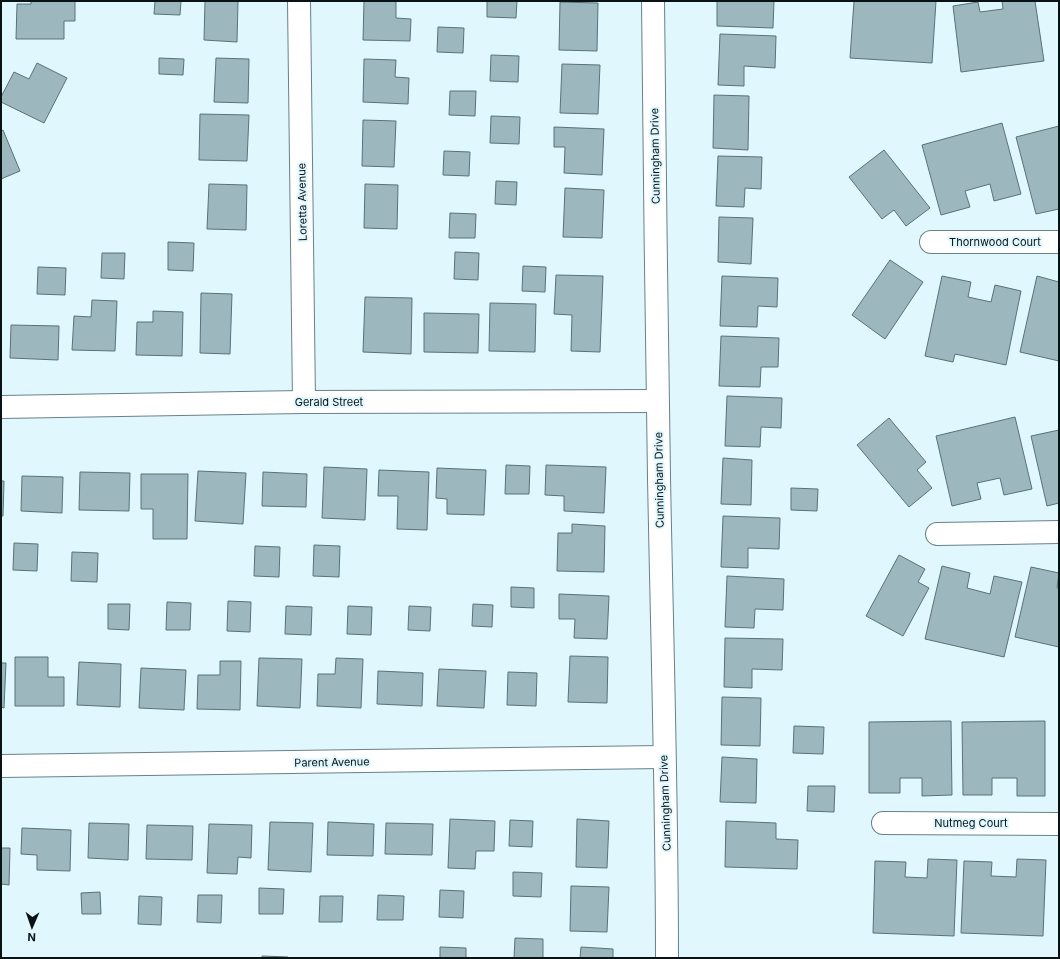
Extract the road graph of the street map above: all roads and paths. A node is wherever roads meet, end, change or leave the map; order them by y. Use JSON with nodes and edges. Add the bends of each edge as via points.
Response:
{"nodes":[{"id":1,"x":299,"y":1,"type":"edge"},
{"id":2,"x":653,"y":1,"type":"edge"},
{"id":3,"x":931,"y":242,"type":"dead end"},
{"id":4,"x":1059,"y":242,"type":"edge"},
{"id":5,"x":657,"y":401,"type":"junction"},
{"id":6,"x":304,"y":402,"type":"junction"},
{"id":7,"x":1,"y":407,"type":"edge"},
{"id":8,"x":1059,"y":532,"type":"edge"},
{"id":9,"x":937,"y":534,"type":"dead end"},
{"id":10,"x":664,"y":757,"type":"junction"},
{"id":11,"x":1,"y":766,"type":"edge"},
{"id":12,"x":883,"y":823,"type":"dead end"},
{"id":13,"x":1059,"y":824,"type":"edge"},
{"id":14,"x":667,"y":958,"type":"edge"}],
"edges":[{"from":1,"to":6,"type":"street","name":"Loretta Avenue"},
{"from":2,"to":5,"type":"street","name":"Cunningham Drive"},
{"from":3,"to":4,"type":"street","name":"Thornwood Court"},
{"from":5,"to":6,"type":"street","name":"Gerald Street"},
{"from":5,"to":10,"type":"street","name":"Cunningham Drive"},
{"from":6,"to":7,"type":"street","name":"Gerald Street"},
{"from":8,"to":9,"type":"street"},
{"from":10,"to":11,"type":"street","name":"Parent Avenue"},
{"from":10,"to":14,"type":"street","name":"Cunningham Drive"},
{"from":12,"to":13,"type":"street","name":"Nutmeg Court"}]}
